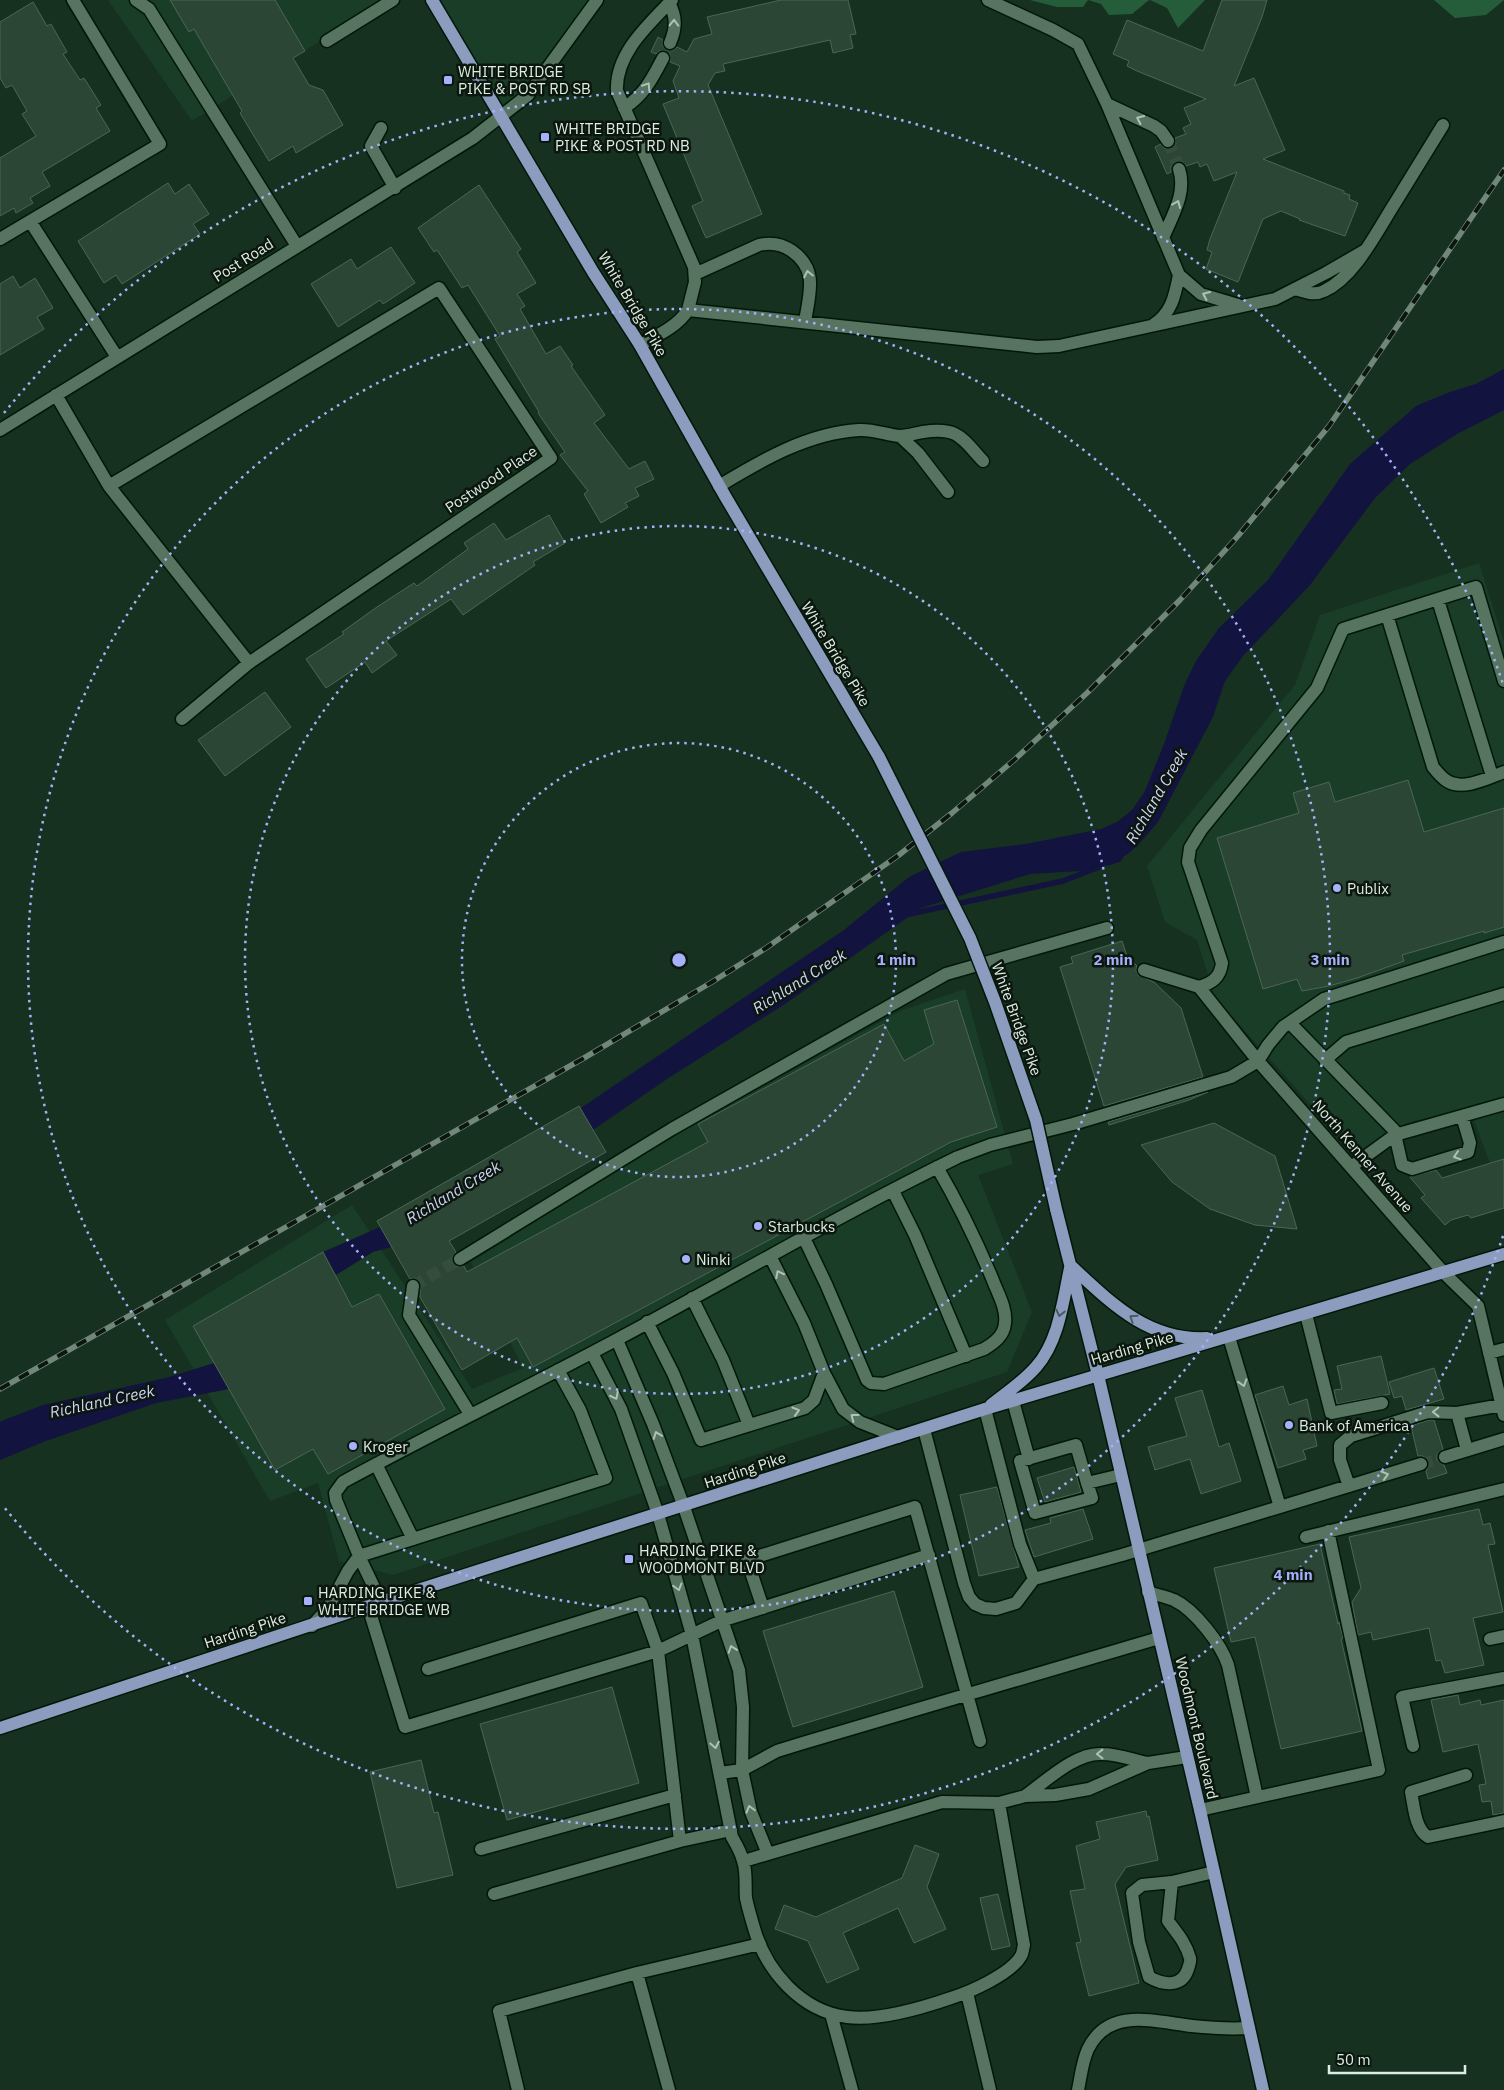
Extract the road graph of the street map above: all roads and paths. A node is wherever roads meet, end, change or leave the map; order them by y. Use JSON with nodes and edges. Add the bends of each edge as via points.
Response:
{"nodes":[{"id":1,"x":73,"y":0,"type":"edge"},
{"id":2,"x":136,"y":0,"type":"edge"},
{"id":3,"x":394,"y":0,"type":"edge"},
{"id":4,"x":432,"y":0,"type":"edge"},
{"id":5,"x":597,"y":0,"type":"edge"},
{"id":6,"x":988,"y":0,"type":"edge"},
{"id":7,"x":671,"y":1,"type":"edge"},
{"id":8,"x":327,"y":41,"type":"dead end"},
{"id":9,"x":670,"y":43,"type":"dead end"},
{"id":10,"x":663,"y":58,"type":"dead end"},
{"id":11,"x":1107,"y":104,"type":"junction"},
{"id":12,"x":624,"y":108,"type":"junction"},
{"id":13,"x":502,"y":115,"type":"junction"},
{"id":14,"x":1443,"y":125,"type":"dead end"},
{"id":15,"x":381,"y":128,"type":"dead end"},
{"id":16,"x":1168,"y":141,"type":"tunnel mouth"},
{"id":17,"x":1179,"y":169,"type":"tunnel mouth"},
{"id":18,"x":395,"y":188,"type":"junction"},
{"id":19,"x":30,"y":220,"type":"junction"},
{"id":20,"x":1163,"y":238,"type":"junction"},
{"id":21,"x":0,"y":239,"type":"edge"},
{"id":22,"x":297,"y":246,"type":"junction"},
{"id":23,"x":695,"y":274,"type":"junction"},
{"id":24,"x":1179,"y":275,"type":"junction"},
{"id":25,"x":1240,"y":306,"type":"junction"},
{"id":26,"x":688,"y":310,"type":"junction"},
{"id":27,"x":805,"y":322,"type":"junction"},
{"id":28,"x":1153,"y":325,"type":"junction"},
{"id":29,"x":640,"y":345,"type":"junction"},
{"id":30,"x":117,"y":358,"type":"junction"},
{"id":31,"x":56,"y":395,"type":"junction"},
{"id":32,"x":0,"y":430,"type":"edge"},
{"id":33,"x":900,"y":436,"type":"junction"},
{"id":34,"x":983,"y":461,"type":"dead end"},
{"id":35,"x":109,"y":486,"type":"junction"},
{"id":36,"x":719,"y":486,"type":"junction"},
{"id":37,"x":948,"y":492,"type":"dead end"},
{"id":38,"x":1438,"y":600,"type":"junction"},
{"id":39,"x":1386,"y":616,"type":"junction"},
{"id":40,"x":249,"y":663,"type":"junction"},
{"id":41,"x":1504,"y":681,"type":"edge"},
{"id":42,"x":182,"y":719,"type":"dead end"},
{"id":43,"x":1498,"y":774,"type":"edge"},
{"id":44,"x":1107,"y":928,"type":"dead end"},
{"id":45,"x":1504,"y":942,"type":"edge"},
{"id":46,"x":1144,"y":970,"type":"dead end"},
{"id":47,"x":1199,"y":987,"type":"junction"},
{"id":48,"x":1504,"y":994,"type":"edge"},
{"id":49,"x":1290,"y":1023,"type":"junction"},
{"id":50,"x":1325,"y":1060,"type":"junction"},
{"id":51,"x":1258,"y":1061,"type":"junction"},
{"id":52,"x":1504,"y":1104,"type":"edge"},
{"id":53,"x":1462,"y":1116,"type":"junction"},
{"id":54,"x":1395,"y":1135,"type":"junction"},
{"id":55,"x":937,"y":1167,"type":"junction"},
{"id":56,"x":1351,"y":1167,"type":"junction"},
{"id":57,"x":893,"y":1191,"type":"junction"},
{"id":58,"x":804,"y":1238,"type":"junction"},
{"id":59,"x":1504,"y":1254,"type":"edge"},
{"id":60,"x":770,"y":1256,"type":"junction"},
{"id":61,"x":460,"y":1259,"type":"tunnel mouth"},
{"id":62,"x":1071,"y":1266,"type":"junction"},
{"id":63,"x":1443,"y":1272,"type":"junction"},
{"id":64,"x":413,"y":1286,"type":"dead end"},
{"id":65,"x":692,"y":1298,"type":"junction"},
{"id":66,"x":1306,"y":1314,"type":"junction"},
{"id":67,"x":648,"y":1322,"type":"junction"},
{"id":68,"x":1229,"y":1337,"type":"junction"},
{"id":69,"x":617,"y":1340,"type":"junction"},
{"id":70,"x":1504,"y":1349,"type":"edge"},
{"id":71,"x":592,"y":1353,"type":"junction"},
{"id":72,"x":1489,"y":1353,"type":"junction"},
{"id":73,"x":966,"y":1356,"type":"junction"},
{"id":74,"x":558,"y":1370,"type":"junction"},
{"id":75,"x":824,"y":1373,"type":"junction"},
{"id":76,"x":1098,"y":1375,"type":"junction"},
{"id":77,"x":1013,"y":1401,"type":"junction"},
{"id":78,"x":1382,"y":1403,"type":"dead end"},
{"id":79,"x":986,"y":1409,"type":"junction"},
{"id":80,"x":1503,"y":1410,"type":"edge"},
{"id":81,"x":470,"y":1414,"type":"junction"},
{"id":82,"x":1457,"y":1414,"type":"junction"},
{"id":83,"x":750,"y":1425,"type":"junction"},
{"id":84,"x":924,"y":1429,"type":"junction"},
{"id":85,"x":898,"y":1437,"type":"junction"},
{"id":86,"x":1504,"y":1439,"type":"edge"},
{"id":87,"x":1467,"y":1450,"type":"junction"},
{"id":88,"x":1445,"y":1456,"type":"tunnel mouth"},
{"id":89,"x":1029,"y":1459,"type":"junction"},
{"id":90,"x":376,"y":1464,"type":"junction"},
{"id":91,"x":1421,"y":1464,"type":"tunnel mouth"},
{"id":92,"x":1121,"y":1475,"type":"junction"},
{"id":93,"x":1087,"y":1483,"type":"junction"},
{"id":94,"x":1350,"y":1486,"type":"junction"},
{"id":95,"x":1504,"y":1489,"type":"edge"},
{"id":96,"x":684,"y":1507,"type":"junction"},
{"id":97,"x":1280,"y":1507,"type":"junction"},
{"id":98,"x":658,"y":1514,"type":"junction"},
{"id":99,"x":1328,"y":1531,"type":"junction"},
{"id":100,"x":1306,"y":1537,"type":"dead end"},
{"id":101,"x":412,"y":1539,"type":"junction"},
{"id":102,"x":1138,"y":1550,"type":"junction"},
{"id":103,"x":929,"y":1554,"type":"junction"},
{"id":104,"x":359,"y":1556,"type":"junction"},
{"id":105,"x":1034,"y":1579,"type":"junction"},
{"id":106,"x":1148,"y":1592,"type":"junction"},
{"id":107,"x":381,"y":1602,"type":"junction"},
{"id":108,"x":368,"y":1606,"type":"junction"},
{"id":109,"x":763,"y":1608,"type":"junction"},
{"id":110,"x":722,"y":1622,"type":"junction"},
{"id":111,"x":312,"y":1626,"type":"junction"},
{"id":112,"x":692,"y":1635,"type":"junction"},
{"id":113,"x":1504,"y":1636,"type":"edge"},
{"id":114,"x":1159,"y":1638,"type":"junction"},
{"id":115,"x":1490,"y":1639,"type":"dead end"},
{"id":116,"x":658,"y":1651,"type":"junction"},
{"id":117,"x":428,"y":1669,"type":"dead end"},
{"id":118,"x":1504,"y":1678,"type":"edge"},
{"id":119,"x":968,"y":1696,"type":"junction"},
{"id":120,"x":0,"y":1728,"type":"edge"},
{"id":121,"x":980,"y":1741,"type":"dead end"},
{"id":122,"x":1413,"y":1746,"type":"dead end"},
{"id":123,"x":1187,"y":1757,"type":"junction"},
{"id":124,"x":1148,"y":1763,"type":"junction"},
{"id":125,"x":742,"y":1770,"type":"junction"},
{"id":126,"x":720,"y":1773,"type":"junction"},
{"id":127,"x":1466,"y":1776,"type":"dead end"},
{"id":128,"x":675,"y":1795,"type":"junction"},
{"id":129,"x":1025,"y":1796,"type":"junction"},
{"id":130,"x":1257,"y":1797,"type":"junction"},
{"id":131,"x":999,"y":1803,"type":"junction"},
{"id":132,"x":1200,"y":1810,"type":"junction"},
{"id":133,"x":1504,"y":1821,"type":"edge"},
{"id":134,"x":731,"y":1830,"type":"junction"},
{"id":135,"x":680,"y":1840,"type":"junction"},
{"id":136,"x":481,"y":1849,"type":"dead end"},
{"id":137,"x":768,"y":1854,"type":"junction"},
{"id":138,"x":744,"y":1861,"type":"junction"},
{"id":139,"x":1214,"y":1872,"type":"junction"},
{"id":140,"x":1172,"y":1882,"type":"junction"},
{"id":141,"x":494,"y":1894,"type":"dead end"},
{"id":142,"x":760,"y":1944,"type":"junction"},
{"id":143,"x":636,"y":1973,"type":"junction"},
{"id":144,"x":967,"y":1993,"type":"junction"},
{"id":145,"x":831,"y":2014,"type":"junction"},
{"id":146,"x":1249,"y":2028,"type":"junction"},
{"id":147,"x":518,"y":2090,"type":"edge"},
{"id":148,"x":669,"y":2090,"type":"edge"},
{"id":149,"x":852,"y":2090,"type":"edge"},
{"id":150,"x":990,"y":2090,"type":"edge"},
{"id":151,"x":1078,"y":2090,"type":"edge"},
{"id":152,"x":1263,"y":2090,"type":"edge"}],
"edges":[{"from":1,"to":19,"type":"street","via":[[160,144]]},
{"from":2,"to":22,"type":"street","via":[[149,9]]},
{"from":3,"to":8,"type":"street"},
{"from":4,"to":13,"type":"main road","name":"White Bridge Pike"},
{"from":5,"to":13,"type":"street","name":"Post Road","via":[[528,95]]},
{"from":6,"to":11,"type":"street","via":[[1078,44]]},
{"from":9,"to":7,"type":"street","one_way":true,"via":[[676,18]]},
{"from":7,"to":12,"type":"street","via":[[636,40],[622,63],[617,91]]},
{"from":12,"to":10,"type":"street","one_way":true,"via":[[644,91]]},
{"from":16,"to":11,"type":"street","one_way":true,"via":[[1154,126]]},
{"from":11,"to":20,"type":"street"},
{"from":12,"to":23,"type":"street"},
{"from":13,"to":18,"type":"street","name":"Post Road","via":[[473,138]]},
{"from":13,"to":29,"type":"main road","name":"White Bridge Pike"},
{"from":14,"to":25,"type":"street","via":[[1364,251],[1275,299]]},
{"from":15,"to":18,"type":"street","via":[[371,146]]},
{"from":20,"to":17,"type":"street","one_way":true,"via":[[1181,195]]},
{"from":18,"to":22,"type":"street","name":"Post Road"},
{"from":19,"to":21,"type":"street"},
{"from":19,"to":30,"type":"street"},
{"from":20,"to":24,"type":"street"},
{"from":22,"to":30,"type":"street","name":"Post Road"},
{"from":23,"to":26,"type":"street"},
{"from":27,"to":23,"type":"street","one_way":true,"via":[[810,272],[805,262],[780,245],[759,245]]},
{"from":25,"to":24,"type":"street","one_way":true,"via":[[1201,294]]},
{"from":24,"to":28,"type":"street","via":[[1171,306],[1165,316]]},
{"from":25,"to":28,"type":"street","via":[[1197,318]]},
{"from":26,"to":27,"type":"street"},
{"from":26,"to":29,"type":"street","via":[[683,318],[663,333]]},
{"from":27,"to":28,"type":"street","via":[[1048,347],[1071,345]]},
{"from":29,"to":36,"type":"main road","name":"White Bridge Pike"},
{"from":30,"to":31,"type":"street","name":"Post Road"},
{"from":31,"to":32,"type":"street","name":"Post Road"},
{"from":31,"to":35,"type":"street"},
{"from":33,"to":34,"type":"street","via":[[946,430],[962,438]]},
{"from":33,"to":36,"type":"street","via":[[860,430],[823,436],[791,447]]},
{"from":33,"to":37,"type":"street","via":[[918,453]]},
{"from":35,"to":40,"type":"street"},
{"from":35,"to":40,"type":"street","name":"Postwood Place","via":[[439,288],[551,458]]},
{"from":36,"to":62,"type":"main road","name":"White Bridge Pike","bridge":true,"via":[[878,758],[970,938],[1036,1120]]},
{"from":38,"to":39,"type":"street"},
{"from":38,"to":41,"type":"street","via":[[1476,587]]},
{"from":38,"to":43,"type":"street"},
{"from":39,"to":43,"type":"street","via":[[1432,768],[1455,785]]},
{"from":39,"to":47,"type":"street","via":[[1343,629],[1317,688],[1190,848],[1188,862],[1222,963],[1221,971],[1211,983]]},
{"from":40,"to":42,"type":"street"},
{"from":44,"to":61,"type":"street","via":[[946,974],[672,1129]]},
{"from":45,"to":49,"type":"street","via":[[1324,999]]},
{"from":46,"to":47,"type":"street"},
{"from":47,"to":51,"type":"street","name":"North Kenner Avenue"},
{"from":48,"to":50,"type":"street","via":[[1346,1042]]},
{"from":49,"to":50,"type":"street"},
{"from":49,"to":51,"type":"street","via":[[1283,1027]]},
{"from":50,"to":54,"type":"street","via":[[1394,1130]]},
{"from":51,"to":55,"type":"street","via":[[1231,1077],[971,1151]]},
{"from":51,"to":56,"type":"street","name":"North Kenner Avenue"},
{"from":52,"to":53,"type":"street"},
{"from":53,"to":54,"type":"street"},
{"from":53,"to":54,"type":"street","one_way":true,"via":[[1470,1143],[1468,1152],[1427,1165],[1412,1169],[1402,1165]]},
{"from":54,"to":56,"type":"street"},
{"from":55,"to":57,"type":"street"},
{"from":55,"to":73,"type":"street","via":[[980,1249],[1005,1314],[1003,1330],[998,1338],[984,1349]]},
{"from":56,"to":63,"type":"street","name":"North Kenner Avenue"},
{"from":57,"to":58,"type":"street"},
{"from":57,"to":73,"type":"street"},
{"from":58,"to":60,"type":"street"},
{"from":58,"to":73,"type":"street","via":[[862,1371],[871,1384],[884,1384]]},
{"from":59,"to":63,"type":"main road","name":"Harding Pike"},
{"from":60,"to":65,"type":"street"},
{"from":75,"to":60,"type":"street","one_way":true,"via":[[804,1323]]},
{"from":68,"to":62,"type":"main road","one_way":true,"via":[[1193,1339],[1169,1335],[1143,1325],[1100,1293]]},
{"from":62,"to":76,"type":"main road","name":"White Bridge Pike"},
{"from":62,"to":79,"type":"main road","one_way":true,"via":[[1059,1319],[1046,1352],[1036,1367]]},
{"from":63,"to":66,"type":"main road","name":"Harding Pike"},
{"from":63,"to":72,"type":"street","name":"North Kenner Avenue","via":[[1478,1306]]},
{"from":64,"to":81,"type":"street","via":[[410,1316]]},
{"from":65,"to":67,"type":"street"},
{"from":65,"to":83,"type":"street"},
{"from":66,"to":68,"type":"main road","name":"Harding Pike"},
{"from":66,"to":78,"type":"street","via":[[1331,1413]]},
{"from":67,"to":69,"type":"street"},
{"from":67,"to":83,"type":"street","via":[[701,1440]]},
{"from":68,"to":76,"type":"main road","name":"Harding Pike"},
{"from":68,"to":97,"type":"street","one_way":true},
{"from":69,"to":71,"type":"street"},
{"from":96,"to":69,"type":"street","one_way":true,"via":[[643,1397]]},
{"from":70,"to":72,"type":"street"},
{"from":71,"to":74,"type":"street"},
{"from":71,"to":98,"type":"street","one_way":true,"via":[[628,1424]]},
{"from":72,"to":80,"type":"street","name":"North Kenner Avenue"},
{"from":74,"to":81,"type":"street"},
{"from":74,"to":101,"type":"street","via":[[583,1418],[606,1478]]},
{"from":83,"to":75,"type":"street","one_way":true,"via":[[805,1408],[814,1400]]},
{"from":85,"to":75,"type":"street","one_way":true,"via":[[852,1416],[838,1402]]},
{"from":76,"to":77,"type":"main road","name":"Harding Pike"},
{"from":76,"to":92,"type":"main road","name":"Woodmont Boulevard"},
{"from":77,"to":79,"type":"main road","name":"Harding Pike"},
{"from":77,"to":89,"type":"street"},
{"from":79,"to":84,"type":"main road","name":"Harding Pike"},
{"from":79,"to":105,"type":"street","via":[[1020,1544]]},
{"from":80,"to":82,"type":"street"},
{"from":81,"to":90,"type":"street"},
{"from":82,"to":87,"type":"street"},
{"from":82,"to":94,"type":"street","one_way":true,"via":[[1428,1412],[1344,1440],[1339,1453]]},
{"from":84,"to":85,"type":"main road","name":"Harding Pike"},
{"from":84,"to":105,"type":"street","via":[[969,1597],[975,1604],[996,1609],[1016,1603]]},
{"from":85,"to":96,"type":"main road","name":"Harding Pike"},
{"from":86,"to":87,"type":"street"},
{"from":87,"to":88,"type":"street"},
{"from":89,"to":93,"type":"street","via":[[1076,1445]]},
{"from":89,"to":93,"type":"street","via":[[1020,1461],[1036,1513],[1092,1498]]},
{"from":90,"to":101,"type":"street"},
{"from":90,"to":104,"type":"street","via":[[343,1482],[336,1493]]},
{"from":94,"to":91,"type":"street","one_way":true},
{"from":92,"to":93,"type":"street"},
{"from":92,"to":102,"type":"main road","name":"Woodmont Boulevard"},
{"from":94,"to":97,"type":"street"},
{"from":95,"to":99,"type":"street"},
{"from":96,"to":98,"type":"main road","name":"Harding Pike"},
{"from":96,"to":110,"type":"street"},
{"from":97,"to":102,"type":"street"},
{"from":98,"to":107,"type":"main road","name":"Harding Pike"},
{"from":98,"to":112,"type":"street","one_way":true},
{"from":99,"to":100,"type":"street"},
{"from":99,"to":130,"type":"street","via":[[1380,1770]]},
{"from":101,"to":104,"type":"street"},
{"from":102,"to":105,"type":"street"},
{"from":102,"to":106,"type":"main road","name":"Woodmont Boulevard"},
{"from":103,"to":109,"type":"street"},
{"from":103,"to":109,"type":"street","via":[[915,1506],[747,1560]]},
{"from":103,"to":119,"type":"street"},
{"from":104,"to":107,"type":"street"},
{"from":104,"to":111,"type":"street","via":[[328,1608]]},
{"from":106,"to":114,"type":"main road","name":"Woodmont Boulevard"},
{"from":106,"to":130,"type":"street","via":[[1184,1606],[1221,1647],[1228,1665]]},
{"from":107,"to":108,"type":"main road","name":"Harding Pike"},
{"from":108,"to":111,"type":"main road","name":"Harding Pike"},
{"from":108,"to":116,"type":"street","via":[[405,1728]]},
{"from":109,"to":110,"type":"street"},
{"from":110,"to":112,"type":"street"},
{"from":125,"to":110,"type":"street","one_way":true,"via":[[742,1688]]},
{"from":111,"to":120,"type":"main road","name":"Harding Pike"},
{"from":112,"to":116,"type":"street"},
{"from":112,"to":126,"type":"street","one_way":true},
{"from":113,"to":115,"type":"street"},
{"from":114,"to":119,"type":"street"},
{"from":114,"to":123,"type":"main road","name":"Woodmont Boulevard"},
{"from":116,"to":117,"type":"street","via":[[641,1603]]},
{"from":116,"to":128,"type":"street"},
{"from":118,"to":122,"type":"street","via":[[1402,1697]]},
{"from":119,"to":121,"type":"street"},
{"from":119,"to":125,"type":"street","via":[[787,1748]]},
{"from":123,"to":124,"type":"street"},
{"from":123,"to":132,"type":"main road","name":"Woodmont Boulevard"},
{"from":124,"to":129,"type":"street","via":[[1089,1789]]},
{"from":124,"to":129,"type":"street","one_way":true,"via":[[1103,1754],[1088,1755]]},
{"from":125,"to":126,"type":"street"},
{"from":137,"to":125,"type":"street","one_way":true,"via":[[751,1812]]},
{"from":126,"to":134,"type":"street"},
{"from":127,"to":133,"type":"street","via":[[1411,1792],[1423,1834],[1428,1838]]},
{"from":128,"to":135,"type":"street"},
{"from":128,"to":136,"type":"street"},
{"from":129,"to":131,"type":"street"},
{"from":130,"to":132,"type":"street"},
{"from":131,"to":137,"type":"street","via":[[942,1802]]},
{"from":131,"to":144,"type":"street","via":[[1024,1945],[1022,1955],[1014,1964]]},
{"from":132,"to":139,"type":"main road","name":"Woodmont Boulevard"},
{"from":134,"to":135,"type":"street"},
{"from":134,"to":138,"type":"street"},
{"from":135,"to":141,"type":"street"},
{"from":137,"to":138,"type":"street"},
{"from":138,"to":142,"type":"street","via":[[746,1900]]},
{"from":139,"to":140,"type":"street"},
{"from":139,"to":146,"type":"main road","name":"Woodmont Boulevard"},
{"from":140,"to":140,"type":"street","via":[[1142,1885],[1132,1893],[1139,1942],[1149,1977],[1160,1984],[1180,1981],[1191,1961],[1186,1944],[1168,1921]]},
{"from":142,"to":143,"type":"street"},
{"from":142,"to":145,"type":"street","via":[[769,1964],[794,1993]]},
{"from":143,"to":147,"type":"street","via":[[499,2011]]},
{"from":143,"to":148,"type":"street"},
{"from":144,"to":145,"type":"street","via":[[932,2004],[867,2017]]},
{"from":144,"to":150,"type":"street"},
{"from":145,"to":149,"type":"street"},
{"from":146,"to":151,"type":"street","via":[[1205,2028],[1142,2019],[1123,2021],[1104,2030],[1089,2047]]},
{"from":146,"to":152,"type":"main road","name":"Woodmont Boulevard"}]}
